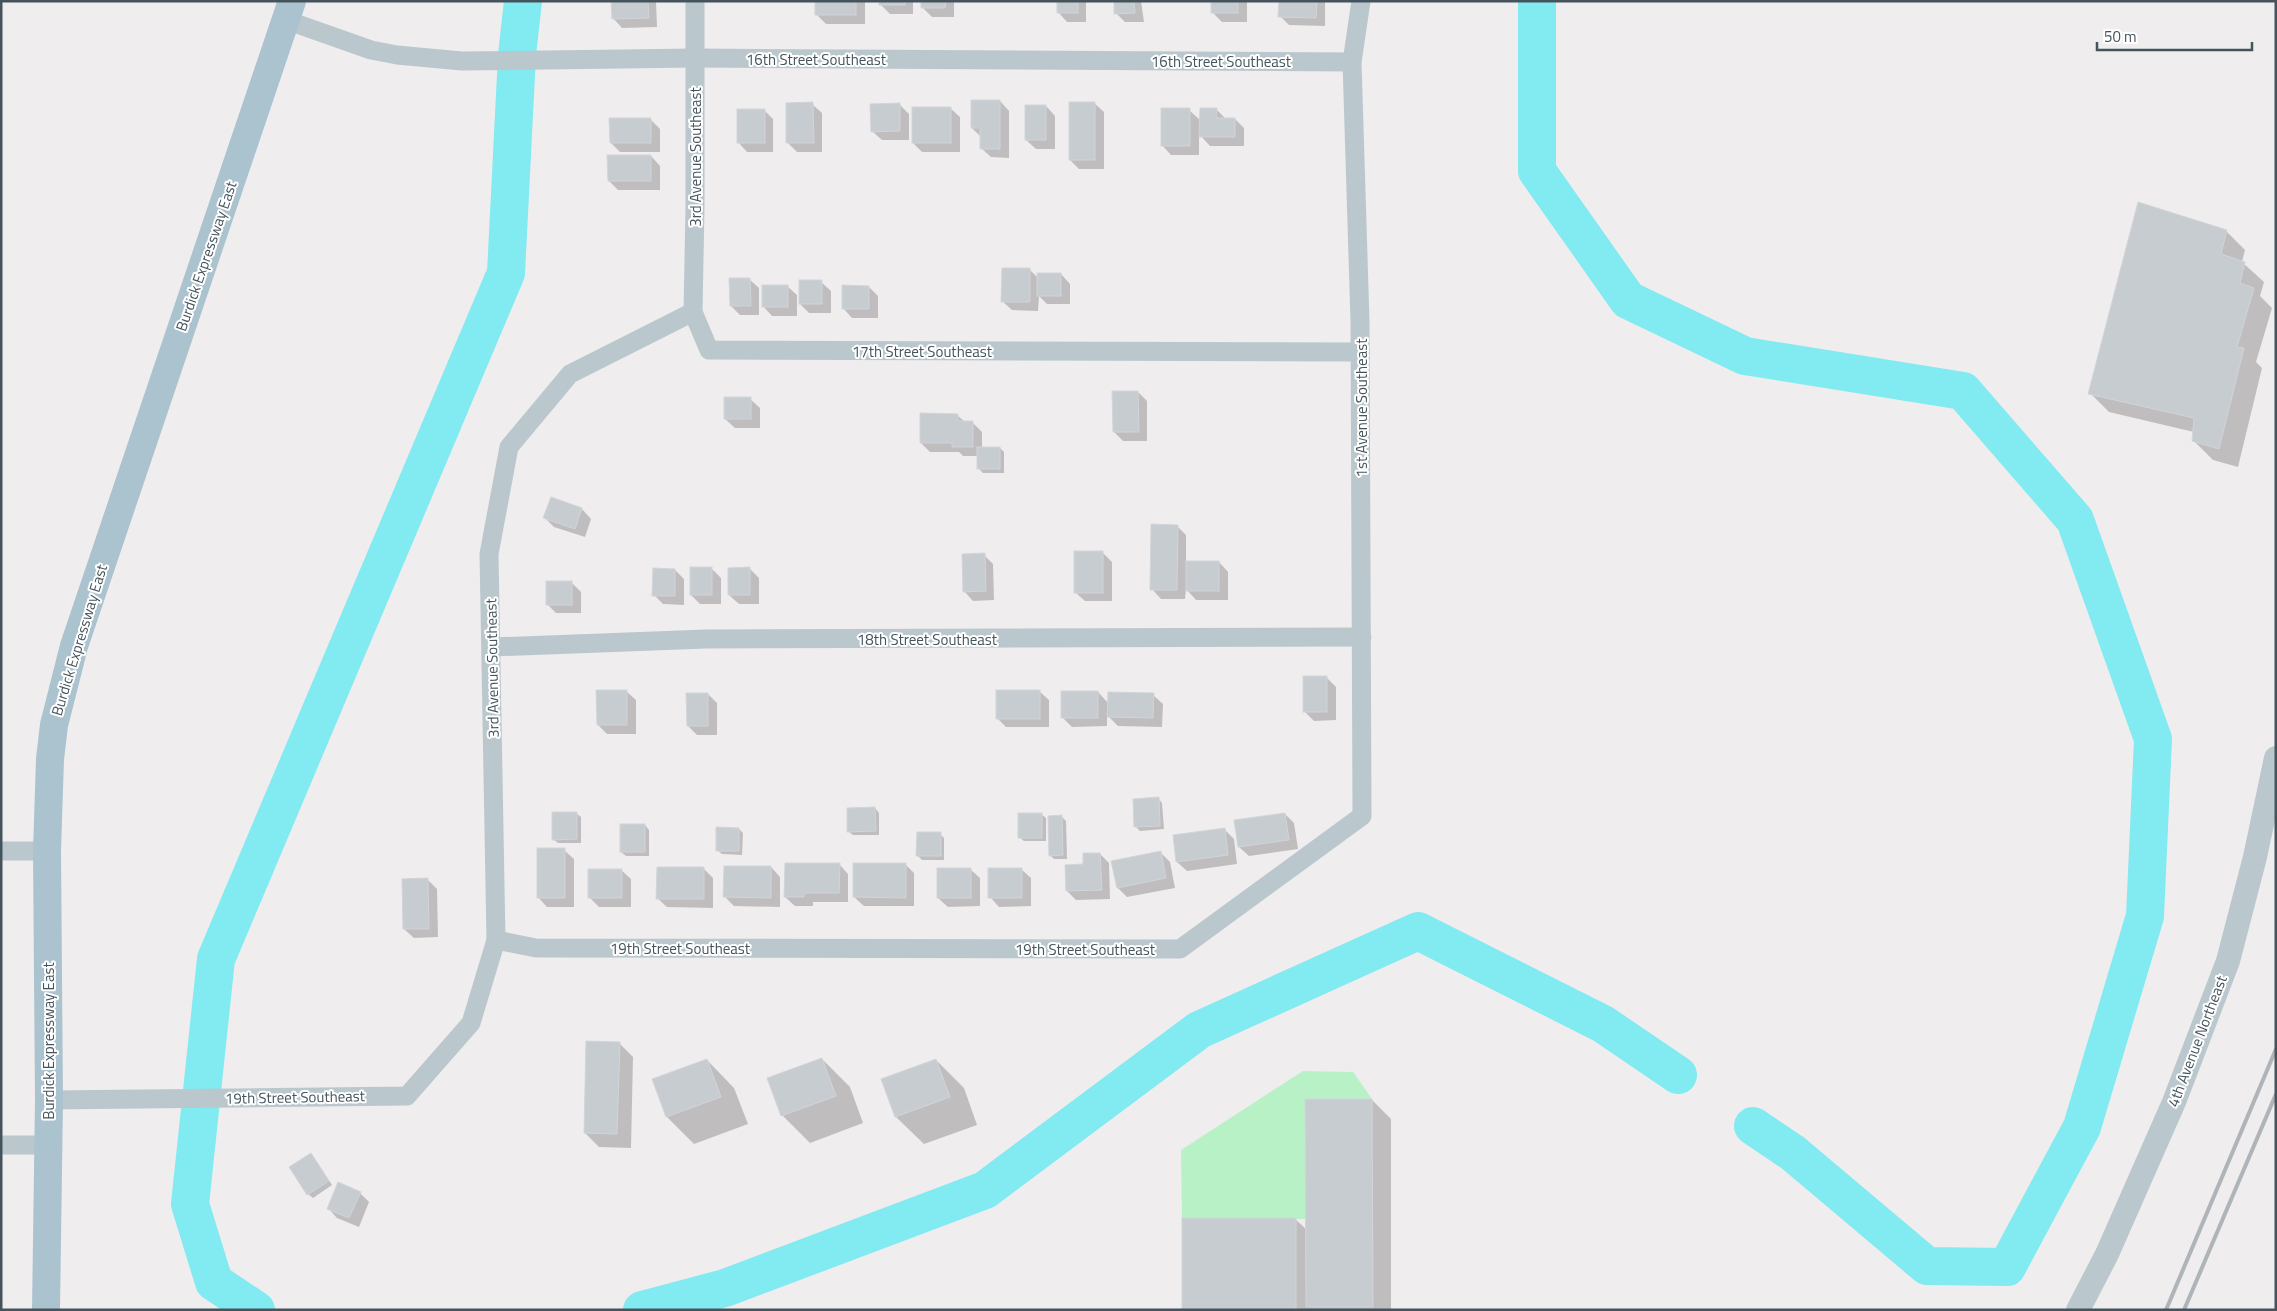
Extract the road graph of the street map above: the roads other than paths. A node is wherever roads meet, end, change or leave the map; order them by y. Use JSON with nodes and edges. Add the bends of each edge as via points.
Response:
{"nodes":[{"id":1,"x":695,"y":1,"type":"edge"},
{"id":2,"x":1361,"y":1,"type":"edge"},
{"id":3,"x":289,"y":11,"type":"edge"},
{"id":4,"x":695,"y":58,"type":"junction"},
{"id":5,"x":1352,"y":62,"type":"junction"},
{"id":6,"x":693,"y":312,"type":"junction"},
{"id":7,"x":1360,"y":352,"type":"junction"},
{"id":8,"x":1362,"y":637,"type":"junction"},
{"id":9,"x":492,"y":647,"type":"junction"},
{"id":10,"x":2276,"y":758,"type":"edge"},
{"id":11,"x":1362,"y":816,"type":"joint"},
{"id":12,"x":47,"y":850,"type":"junction"},
{"id":13,"x":1,"y":851,"type":"edge"},
{"id":14,"x":496,"y":940,"type":"junction"},
{"id":15,"x":49,"y":1100,"type":"junction"},
{"id":16,"x":1,"y":1144,"type":"edge"},
{"id":17,"x":48,"y":1145,"type":"junction"},
{"id":18,"x":46,"y":1310,"type":"edge"},
{"id":19,"x":2078,"y":1310,"type":"edge"}],
"edges":[{"from":1,"to":4,"type":"street","name":"3rd Avenue Southeast"},
{"from":2,"to":5,"type":"street","name":"1st Avenue Southeast"},
{"from":3,"to":4,"type":"street","name":"16th Street Southeast","via":[[371,50],[397,55],[462,61]]},
{"from":3,"to":12,"type":"main road","name":"Burdick Expressway East","via":[[74,646],[54,725]]},
{"from":4,"to":5,"type":"street","name":"16th Street Southeast"},
{"from":4,"to":6,"type":"street","name":"3rd Avenue Southeast"},
{"from":5,"to":7,"type":"street","name":"1st Avenue Southeast"},
{"from":6,"to":7,"type":"street","name":"17th Street Southeast","via":[[709,350]]},
{"from":6,"to":9,"type":"street","name":"3rd Avenue Southeast","via":[[570,374],[509,447],[490,554]]},
{"from":7,"to":8,"type":"street","name":"1st Avenue Southeast"},
{"from":8,"to":9,"type":"street","name":"18th Street Southeast","via":[[706,639]]},
{"from":8,"to":11,"type":"street","name":"1st Avenue Southeast"},
{"from":9,"to":14,"type":"street","name":"3rd Avenue Southeast"},
{"from":10,"to":19,"type":"street","name":"4th Avenue Northeast","via":[[2228,960],[2174,1102],[2107,1254]]},
{"from":11,"to":14,"type":"street","name":"19th Street Southeast","via":[[1180,950],[536,948]]},
{"from":12,"to":13,"type":"street"},
{"from":12,"to":15,"type":"main road","name":"Burdick Expressway East"},
{"from":14,"to":15,"type":"street","name":"19th Street Southeast","via":[[471,1023],[408,1096]]},
{"from":15,"to":17,"type":"main road","name":"Burdick Expressway East"},
{"from":16,"to":17,"type":"street"},
{"from":17,"to":18,"type":"main road","name":"Burdick Expressway East"}]}
